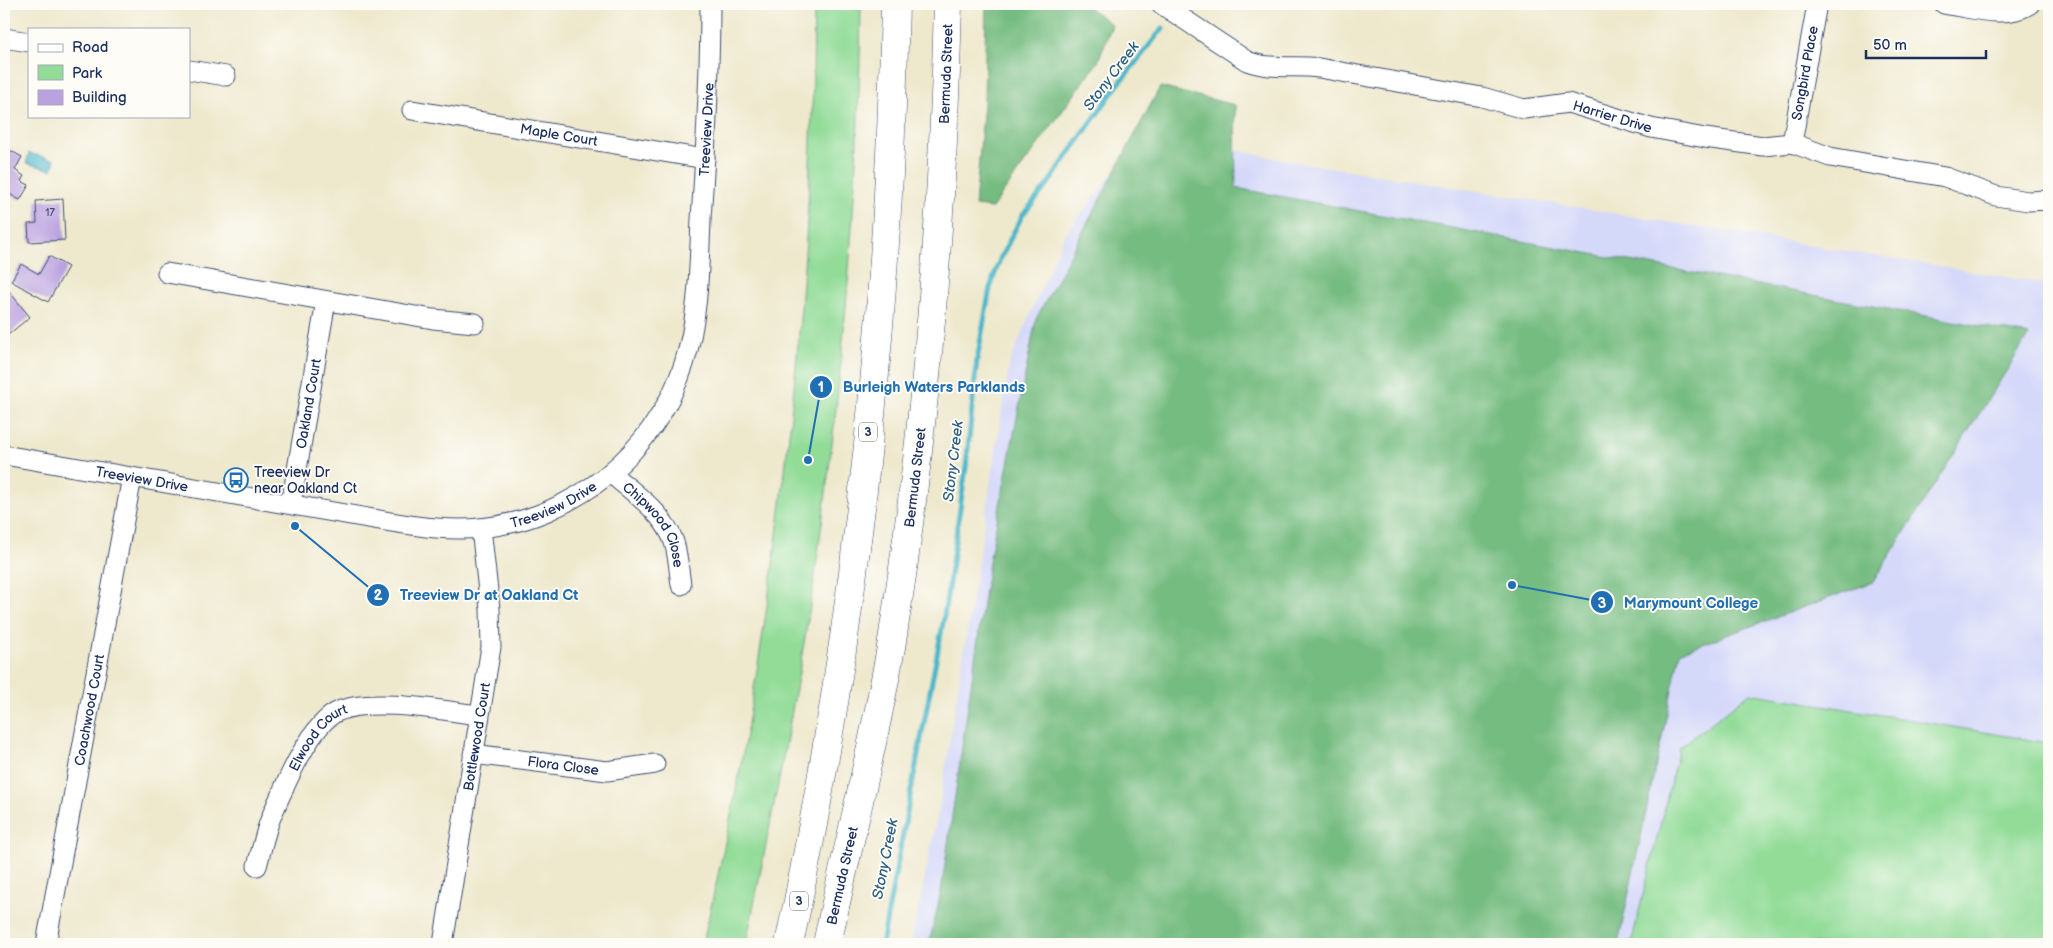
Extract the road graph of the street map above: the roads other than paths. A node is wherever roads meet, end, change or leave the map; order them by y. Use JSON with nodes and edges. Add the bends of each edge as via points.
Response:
{"nodes":[{"id":1,"x":710,"y":4,"type":"edge"},
{"id":2,"x":895,"y":4,"type":"edge"},
{"id":3,"x":948,"y":4,"type":"edge"},
{"id":4,"x":1161,"y":4,"type":"edge"},
{"id":5,"x":1817,"y":4,"type":"edge"},
{"id":6,"x":1944,"y":4,"type":"edge"},
{"id":7,"x":2030,"y":4,"type":"edge"},
{"id":8,"x":4,"y":38,"type":"edge"},
{"id":9,"x":28,"y":42,"type":"edge"},
{"id":10,"x":190,"y":70,"type":"edge"},
{"id":11,"x":226,"y":76,"type":"dead end"},
{"id":12,"x":412,"y":110,"type":"dead end"},
{"id":13,"x":1792,"y":143,"type":"junction"},
{"id":14,"x":705,"y":158,"type":"junction"},
{"id":15,"x":2049,"y":200,"type":"edge"},
{"id":16,"x":168,"y":273,"type":"dead end"},
{"id":17,"x":326,"y":301,"type":"junction"},
{"id":18,"x":475,"y":323,"type":"dead end"},
{"id":19,"x":4,"y":455,"type":"edge"},
{"id":20,"x":610,"y":473,"type":"junction"},
{"id":21,"x":132,"y":477,"type":"junction"},
{"id":22,"x":290,"y":504,"type":"junction"},
{"id":23,"x":481,"y":528,"type":"junction"},
{"id":24,"x":681,"y":585,"type":"dead end"},
{"id":25,"x":479,"y":716,"type":"junction"},
{"id":26,"x":473,"y":754,"type":"junction"},
{"id":27,"x":655,"y":764,"type":"dead end"},
{"id":28,"x":257,"y":866,"type":"dead end"},
{"id":29,"x":46,"y":944,"type":"edge"},
{"id":30,"x":443,"y":944,"type":"edge"},
{"id":31,"x":789,"y":944,"type":"edge"},
{"id":32,"x":827,"y":944,"type":"edge"}],
"edges":[{"from":1,"to":14,"type":"street","name":"Treeview Drive"},
{"from":2,"to":31,"type":"main road","number":"3","via":[[886,240],[864,476],[832,715]]},
{"from":3,"to":32,"type":"main road","name":"Bermuda Street","via":[[941,192],[931,334],[914,488],[892,642]]},
{"from":4,"to":13,"type":"street","name":"Harrier Drive","via":[[1247,62],[1259,66],[1319,68],[1490,98],[1524,108],[1568,103],[1651,128],[1744,144]]},
{"from":5,"to":13,"type":"street","name":"Songbird Place"},
{"from":6,"to":7,"type":"street","via":[[1997,12],[2017,10]]},
{"from":8,"to":9,"type":"street"},
{"from":10,"to":11,"type":"street"},
{"from":12,"to":14,"type":"street","name":"Maple Court"},
{"from":13,"to":15,"type":"street","name":"Harrier Drive","via":[[1830,157],[1944,177],[1996,196],[2028,201]]},
{"from":14,"to":20,"type":"street","name":"Treeview Drive","via":[[697,298],[690,343],[667,403],[648,432]]},
{"from":16,"to":17,"type":"street"},
{"from":17,"to":18,"type":"street"},
{"from":17,"to":22,"type":"street","name":"Oakland Court"},
{"from":19,"to":21,"type":"street","name":"Treeview Drive"},
{"from":20,"to":23,"type":"street","name":"Treeview Drive","via":[[589,490],[544,513],[511,524]]},
{"from":20,"to":24,"type":"street","name":"Chipwood Close","via":[[649,506],[668,530],[674,543]]},
{"from":21,"to":22,"type":"street","name":"Treeview Drive"},
{"from":21,"to":29,"type":"street","name":"Coachwood Court"},
{"from":22,"to":23,"type":"street","name":"Treeview Drive","via":[[428,528]]},
{"from":23,"to":25,"type":"street","name":"Bottlewood Court","via":[[491,629]]},
{"from":25,"to":26,"type":"street","name":"Bottlewood Court"},
{"from":25,"to":28,"type":"street","name":"Elwood Court","via":[[411,706],[356,707],[339,711],[325,720],[313,732],[271,816]]},
{"from":26,"to":27,"type":"street","name":"Flora Close","via":[[600,771]]},
{"from":26,"to":30,"type":"street","name":"Bottlewood Court"}]}
